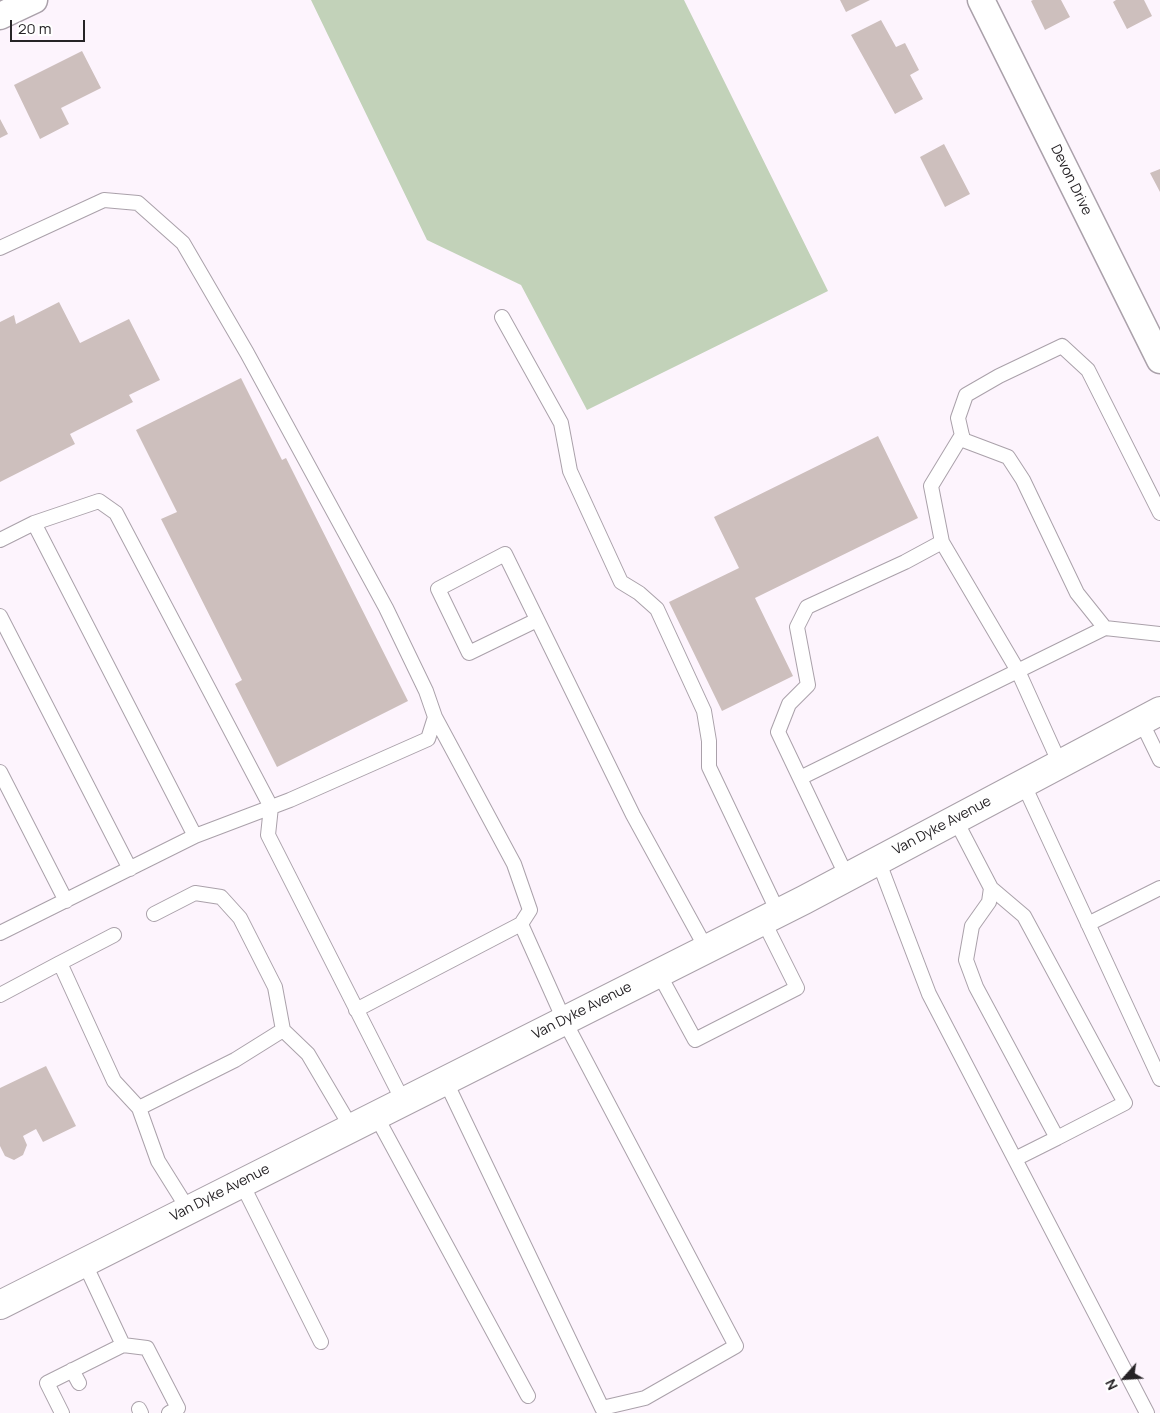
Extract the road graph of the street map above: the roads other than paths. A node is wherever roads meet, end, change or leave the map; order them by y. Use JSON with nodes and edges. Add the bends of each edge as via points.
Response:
{"nodes":[{"id":1,"x":34,"y":0,"type":"edge"},
{"id":2,"x":981,"y":0,"type":"edge"},
{"id":3,"x":0,"y":16,"type":"edge"},
{"id":4,"x":0,"y":248,"type":"edge"},
{"id":5,"x":502,"y":317,"type":"dead end"},
{"id":6,"x":1160,"y":360,"type":"edge"},
{"id":7,"x":962,"y":435,"type":"junction"},
{"id":8,"x":1160,"y":513,"type":"edge"},
{"id":9,"x":34,"y":523,"type":"junction"},
{"id":10,"x":0,"y":540,"type":"edge"},
{"id":11,"x":942,"y":542,"type":"junction"},
{"id":12,"x":0,"y":616,"type":"edge"},
{"id":13,"x":537,"y":620,"type":"junction"},
{"id":14,"x":1105,"y":628,"type":"junction"},
{"id":15,"x":1160,"y":634,"type":"edge"},
{"id":16,"x":1018,"y":671,"type":"junction"},
{"id":17,"x":1151,"y":716,"type":"edge"},
{"id":18,"x":434,"y":717,"type":"junction"},
{"id":19,"x":1160,"y":760,"type":"edge"},
{"id":20,"x":1060,"y":764,"type":"junction"},
{"id":21,"x":0,"y":772,"type":"edge"},
{"id":22,"x":800,"y":778,"type":"junction"},
{"id":23,"x":1024,"y":783,"type":"junction"},
{"id":24,"x":271,"y":807,"type":"junction"},
{"id":25,"x":955,"y":820,"type":"junction"},
{"id":26,"x":195,"y":836,"type":"junction"},
{"id":27,"x":878,"y":860,"type":"junction"},
{"id":28,"x":130,"y":869,"type":"junction"},
{"id":29,"x":847,"y":877,"type":"junction"},
{"id":30,"x":991,"y":888,"type":"junction"},
{"id":31,"x":1160,"y":888,"type":"edge"},
{"id":32,"x":66,"y":901,"type":"junction"},
{"id":33,"x":154,"y":914,"type":"dead end"},
{"id":34,"x":770,"y":916,"type":"junction"},
{"id":35,"x":521,"y":924,"type":"junction"},
{"id":36,"x":1088,"y":924,"type":"junction"},
{"id":37,"x":1,"y":931,"type":"edge"},
{"id":38,"x":114,"y":935,"type":"dead end"},
{"id":39,"x":706,"y":948,"type":"junction"},
{"id":40,"x":60,"y":963,"type":"junction"},
{"id":41,"x":658,"y":972,"type":"junction"},
{"id":42,"x":0,"y":995,"type":"edge"},
{"id":43,"x":356,"y":1010,"type":"junction"},
{"id":44,"x":564,"y":1020,"type":"junction"},
{"id":45,"x":283,"y":1030,"type":"junction"},
{"id":46,"x":1160,"y":1079,"type":"edge"},
{"id":47,"x":445,"y":1080,"type":"junction"},
{"id":48,"x":403,"y":1101,"type":"junction"},
{"id":49,"x":139,"y":1108,"type":"junction"},
{"id":50,"x":375,"y":1114,"type":"junction"},
{"id":51,"x":351,"y":1127,"type":"junction"},
{"id":52,"x":1057,"y":1138,"type":"junction"},
{"id":53,"x":1015,"y":1159,"type":"junction"},
{"id":54,"x":242,"y":1182,"type":"junction"},
{"id":55,"x":188,"y":1209,"type":"junction"},
{"id":56,"x":84,"y":1262,"type":"junction"},
{"id":57,"x":0,"y":1305,"type":"edge"},
{"id":58,"x":322,"y":1342,"type":"dead end"},
{"id":59,"x":117,"y":1353,"type":"junction"},
{"id":60,"x":72,"y":1370,"type":"junction"},
{"id":61,"x":79,"y":1383,"type":"dead end"},
{"id":62,"x":528,"y":1396,"type":"dead end"},
{"id":63,"x":176,"y":1411,"type":"edge"},
{"id":64,"x":62,"y":1413,"type":"edge"},
{"id":65,"x":1146,"y":1413,"type":"edge"}],
"edges":[{"from":1,"to":3,"type":"street"},
{"from":2,"to":6,"type":"street","name":"Devon Drive"},
{"from":4,"to":18,"type":"lane","via":[[104,200],[138,203],[183,243],[386,608],[426,690]]},
{"from":5,"to":34,"type":"lane","via":[[560,423],[570,471],[621,582],[656,609],[704,711],[709,741],[708,766]]},
{"from":7,"to":8,"type":"lane","via":[[958,418],[966,395],[1062,346],[1088,370]]},
{"from":7,"to":11,"type":"lane","via":[[931,486]]},
{"from":7,"to":14,"type":"lane","via":[[963,440],[1008,457],[1077,594]]},
{"from":9,"to":10,"type":"lane"},
{"from":9,"to":24,"type":"lane","via":[[99,501],[116,513]]},
{"from":9,"to":26,"type":"lane"},
{"from":11,"to":16,"type":"lane"},
{"from":11,"to":22,"type":"lane","via":[[807,607],[797,627],[808,685],[789,704],[778,732]]},
{"from":12,"to":28,"type":"lane"},
{"from":13,"to":13,"type":"lane","via":[[505,554],[438,589],[469,653]]},
{"from":13,"to":39,"type":"lane","via":[[633,815]]},
{"from":14,"to":15,"type":"lane"},
{"from":14,"to":16,"type":"lane"},
{"from":16,"to":20,"type":"lane"},
{"from":16,"to":22,"type":"lane"},
{"from":17,"to":19,"type":"lane"},
{"from":17,"to":20,"type":"main road","name":"Van Dyke Avenue"},
{"from":18,"to":24,"type":"lane","via":[[428,739]]},
{"from":18,"to":35,"type":"lane","via":[[514,864],[530,910]]},
{"from":20,"to":23,"type":"main road","name":"Van Dyke Avenue"},
{"from":21,"to":32,"type":"lane"},
{"from":22,"to":29,"type":"lane"},
{"from":23,"to":25,"type":"main road","name":"Van Dyke Avenue"},
{"from":23,"to":36,"type":"lane"},
{"from":24,"to":26,"type":"lane"},
{"from":24,"to":43,"type":"lane","via":[[268,835]]},
{"from":25,"to":27,"type":"main road","name":"Van Dyke Avenue"},
{"from":25,"to":30,"type":"lane"},
{"from":26,"to":28,"type":"lane"},
{"from":27,"to":29,"type":"main road","name":"Van Dyke Avenue"},
{"from":27,"to":53,"type":"lane","via":[[929,994]]},
{"from":28,"to":32,"type":"lane"},
{"from":29,"to":34,"type":"main road","name":"Van Dyke Avenue"},
{"from":30,"to":52,"type":"lane","via":[[989,902],[972,926],[966,960],[976,987]]},
{"from":30,"to":52,"type":"lane","via":[[1024,916],[1125,1103]]},
{"from":31,"to":36,"type":"lane"},
{"from":32,"to":37,"type":"lane"},
{"from":33,"to":45,"type":"lane","via":[[195,894],[221,897],[240,918],[275,987]]},
{"from":34,"to":39,"type":"main road","name":"Van Dyke Avenue"},
{"from":34,"to":41,"type":"lane","via":[[797,988],[694,1040]]},
{"from":35,"to":43,"type":"lane"},
{"from":35,"to":44,"type":"lane"},
{"from":36,"to":46,"type":"lane"},
{"from":38,"to":40,"type":"lane"},
{"from":39,"to":41,"type":"main road","name":"Van Dyke Avenue"},
{"from":40,"to":42,"type":"lane"},
{"from":40,"to":49,"type":"lane","via":[[114,1081]]},
{"from":41,"to":44,"type":"main road","name":"Van Dyke Avenue"},
{"from":43,"to":48,"type":"lane"},
{"from":44,"to":47,"type":"main road","name":"Van Dyke Avenue"},
{"from":44,"to":47,"type":"lane","via":[[736,1346],[645,1398],[602,1408]]},
{"from":45,"to":49,"type":"lane","via":[[235,1060]]},
{"from":45,"to":51,"type":"lane","via":[[308,1054]]},
{"from":47,"to":48,"type":"main road","name":"Van Dyke Avenue"},
{"from":48,"to":50,"type":"main road","name":"Van Dyke Avenue"},
{"from":49,"to":55,"type":"lane","via":[[158,1161]]},
{"from":50,"to":51,"type":"main road","name":"Van Dyke Avenue"},
{"from":50,"to":62,"type":"lane"},
{"from":51,"to":54,"type":"main road","name":"Van Dyke Avenue"},
{"from":52,"to":53,"type":"lane"},
{"from":53,"to":65,"type":"lane"},
{"from":54,"to":55,"type":"main road","name":"Van Dyke Avenue"},
{"from":54,"to":58,"type":"lane"},
{"from":55,"to":56,"type":"main road","name":"Van Dyke Avenue"},
{"from":56,"to":57,"type":"main road","name":"Van Dyke Avenue"},
{"from":56,"to":59,"type":"lane"},
{"from":59,"to":60,"type":"lane"},
{"from":59,"to":63,"type":"lane","via":[[147,1348]]},
{"from":60,"to":61,"type":"lane"},
{"from":60,"to":64,"type":"lane","via":[[47,1383]]}]}
